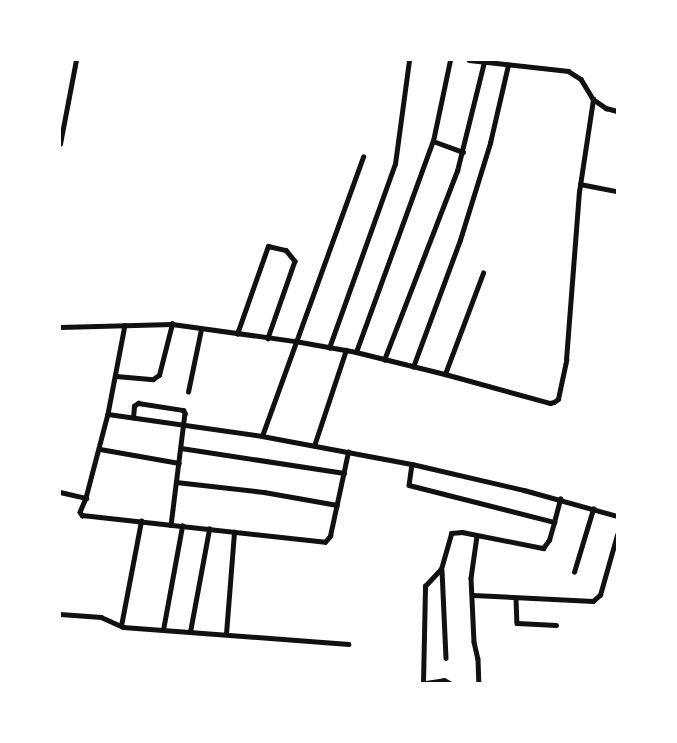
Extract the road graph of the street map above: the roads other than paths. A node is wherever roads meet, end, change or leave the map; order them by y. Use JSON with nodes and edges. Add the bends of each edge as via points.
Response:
{"nodes":[{"id":1,"x":76,"y":60,"type":"edge"},
{"id":2,"x":409,"y":60,"type":"edge"},
{"id":3,"x":450,"y":60,"type":"edge"},
{"id":4,"x":469,"y":60,"type":"edge"},
{"id":5,"x":484,"y":62,"type":"junction"},
{"id":6,"x":508,"y":65,"type":"junction"},
{"id":7,"x":593,"y":99,"type":"junction"},
{"id":8,"x":617,"y":111,"type":"edge"},
{"id":9,"x":433,"y":141,"type":"junction"},
{"id":10,"x":60,"y":144,"type":"edge"},
{"id":11,"x":463,"y":152,"type":"junction"},
{"id":12,"x":364,"y":157,"type":"dead end"},
{"id":13,"x":580,"y":184,"type":"junction"},
{"id":14,"x":617,"y":192,"type":"edge"},
{"id":15,"x":483,"y":273,"type":"dead end"},
{"id":16,"x":172,"y":324,"type":"junction"},
{"id":17,"x":125,"y":325,"type":"junction"},
{"id":18,"x":60,"y":327,"type":"edge"},
{"id":19,"x":201,"y":329,"type":"junction"},
{"id":20,"x":236,"y":334,"type":"junction"},
{"id":21,"x":268,"y":338,"type":"junction"},
{"id":22,"x":295,"y":340,"type":"junction"},
{"id":23,"x":329,"y":348,"type":"junction"},
{"id":24,"x":346,"y":350,"type":"junction"},
{"id":25,"x":356,"y":352,"type":"junction"},
{"id":26,"x":384,"y":360,"type":"junction"},
{"id":27,"x":413,"y":367,"type":"junction"},
{"id":28,"x":445,"y":374,"type":"junction"},
{"id":29,"x":116,"y":376,"type":"junction"},
{"id":30,"x":188,"y":392,"type":"dead end"},
{"id":31,"x":108,"y":414,"type":"junction"},
{"id":32,"x":134,"y":418,"type":"junction"},
{"id":33,"x":184,"y":425,"type":"junction"},
{"id":34,"x":262,"y":436,"type":"junction"},
{"id":35,"x":314,"y":446,"type":"junction"},
{"id":36,"x":181,"y":448,"type":"junction"},
{"id":37,"x":100,"y":449,"type":"junction"},
{"id":38,"x":348,"y":452,"type":"junction"},
{"id":39,"x":179,"y":463,"type":"junction"},
{"id":40,"x":412,"y":464,"type":"junction"},
{"id":41,"x":344,"y":473,"type":"junction"},
{"id":42,"x":176,"y":482,"type":"junction"},
{"id":43,"x":60,"y":492,"type":"edge"},
{"id":44,"x":86,"y":498,"type":"junction"},
{"id":45,"x":560,"y":499,"type":"junction"},
{"id":46,"x":337,"y":505,"type":"junction"},
{"id":47,"x":593,"y":509,"type":"junction"},
{"id":48,"x":617,"y":516,"type":"edge"},
{"id":49,"x":141,"y":521,"type":"junction"},
{"id":50,"x":554,"y":522,"type":"junction"},
{"id":51,"x":171,"y":525,"type":"junction"},
{"id":52,"x":182,"y":526,"type":"junction"},
{"id":53,"x":209,"y":529,"type":"junction"},
{"id":54,"x":234,"y":532,"type":"junction"},
{"id":55,"x":617,"y":534,"type":"edge"},
{"id":56,"x":477,"y":536,"type":"junction"},
{"id":57,"x":442,"y":568,"type":"junction"},
{"id":58,"x":574,"y":572,"type":"dead end"},
{"id":59,"x":473,"y":595,"type":"junction"},
{"id":60,"x":516,"y":598,"type":"junction"},
{"id":61,"x":60,"y":614,"type":"edge"},
{"id":62,"x":556,"y":625,"type":"dead end"},
{"id":63,"x":121,"y":626,"type":"junction"},
{"id":64,"x":163,"y":630,"type":"junction"},
{"id":65,"x":190,"y":632,"type":"junction"},
{"id":66,"x":226,"y":634,"type":"junction"},
{"id":67,"x":348,"y":644,"type":"dead end"},
{"id":68,"x":446,"y":658,"type":"dead end"},
{"id":69,"x":425,"y":683,"type":"edge"},
{"id":70,"x":450,"y":683,"type":"edge"},
{"id":71,"x":479,"y":683,"type":"edge"}],
"edges":[{"from":1,"to":10,"type":"street"},
{"from":2,"to":23,"type":"street","via":[[395,164]]},
{"from":3,"to":9,"type":"street"},
{"from":4,"to":5,"type":"street"},
{"from":5,"to":6,"type":"street"},
{"from":5,"to":11,"type":"street"},
{"from":6,"to":7,"type":"street","via":[[568,71],[581,79]]},
{"from":6,"to":27,"type":"street","via":[[490,143],[460,240]]},
{"from":7,"to":8,"type":"street"},
{"from":7,"to":13,"type":"street"},
{"from":9,"to":11,"type":"street"},
{"from":9,"to":25,"type":"street"},
{"from":11,"to":26,"type":"street"},
{"from":12,"to":22,"type":"street"},
{"from":13,"to":14,"type":"street"},
{"from":13,"to":28,"type":"street","via":[[566,360],[558,399],[550,403]]},
{"from":15,"to":28,"type":"street"},
{"from":16,"to":17,"type":"street"},
{"from":16,"to":19,"type":"street"},
{"from":16,"to":29,"type":"street","via":[[159,376],[153,379]]},
{"from":17,"to":18,"type":"street"},
{"from":17,"to":29,"type":"street"},
{"from":19,"to":20,"type":"street"},
{"from":19,"to":30,"type":"street"},
{"from":20,"to":21,"type":"street"},
{"from":20,"to":21,"type":"street","via":[[268,246],[286,250],[295,261]]},
{"from":21,"to":22,"type":"street"},
{"from":22,"to":23,"type":"street"},
{"from":22,"to":34,"type":"street"},
{"from":23,"to":24,"type":"street"},
{"from":24,"to":25,"type":"street"},
{"from":24,"to":35,"type":"street"},
{"from":25,"to":26,"type":"street"},
{"from":26,"to":27,"type":"street"},
{"from":27,"to":28,"type":"street"},
{"from":29,"to":31,"type":"street"},
{"from":31,"to":32,"type":"street"},
{"from":31,"to":37,"type":"street"},
{"from":32,"to":33,"type":"street"},
{"from":32,"to":33,"type":"street","via":[[134,406],[138,403],[183,410]]},
{"from":33,"to":34,"type":"street"},
{"from":33,"to":36,"type":"street"},
{"from":34,"to":35,"type":"street"},
{"from":35,"to":38,"type":"street"},
{"from":36,"to":39,"type":"street"},
{"from":36,"to":41,"type":"street"},
{"from":37,"to":39,"type":"street"},
{"from":37,"to":44,"type":"street"},
{"from":38,"to":40,"type":"street"},
{"from":38,"to":41,"type":"street"},
{"from":39,"to":42,"type":"street"},
{"from":40,"to":45,"type":"street"},
{"from":40,"to":50,"type":"street","via":[[408,484],[412,486]]},
{"from":41,"to":46,"type":"street"},
{"from":42,"to":46,"type":"street","via":[[264,492]]},
{"from":42,"to":51,"type":"street"},
{"from":43,"to":44,"type":"street"},
{"from":44,"to":49,"type":"street","via":[[80,512],[82,515]]},
{"from":45,"to":47,"type":"street"},
{"from":45,"to":50,"type":"street"},
{"from":46,"to":54,"type":"street","via":[[330,539],[325,542]]},
{"from":47,"to":48,"type":"street"},
{"from":47,"to":58,"type":"street"},
{"from":49,"to":51,"type":"street"},
{"from":49,"to":63,"type":"street"},
{"from":50,"to":56,"type":"street","via":[[543,548]]},
{"from":51,"to":52,"type":"street"},
{"from":52,"to":53,"type":"street"},
{"from":52,"to":64,"type":"street"},
{"from":53,"to":54,"type":"street"},
{"from":53,"to":65,"type":"street"},
{"from":54,"to":66,"type":"street"},
{"from":55,"to":60,"type":"street","via":[[597,599]]},
{"from":56,"to":57,"type":"street","via":[[451,533]]},
{"from":56,"to":59,"type":"street","via":[[472,572]]},
{"from":57,"to":68,"type":"street"},
{"from":57,"to":69,"type":"street","via":[[425,590]]},
{"from":59,"to":60,"type":"street"},
{"from":59,"to":71,"type":"street"},
{"from":60,"to":62,"type":"street","via":[[517,624]]},
{"from":61,"to":63,"type":"street","via":[[101,617]]},
{"from":63,"to":64,"type":"street"},
{"from":64,"to":65,"type":"street"},
{"from":65,"to":66,"type":"street"},
{"from":66,"to":67,"type":"street"},
{"from":69,"to":70,"type":"street","via":[[444,680]]}]}
